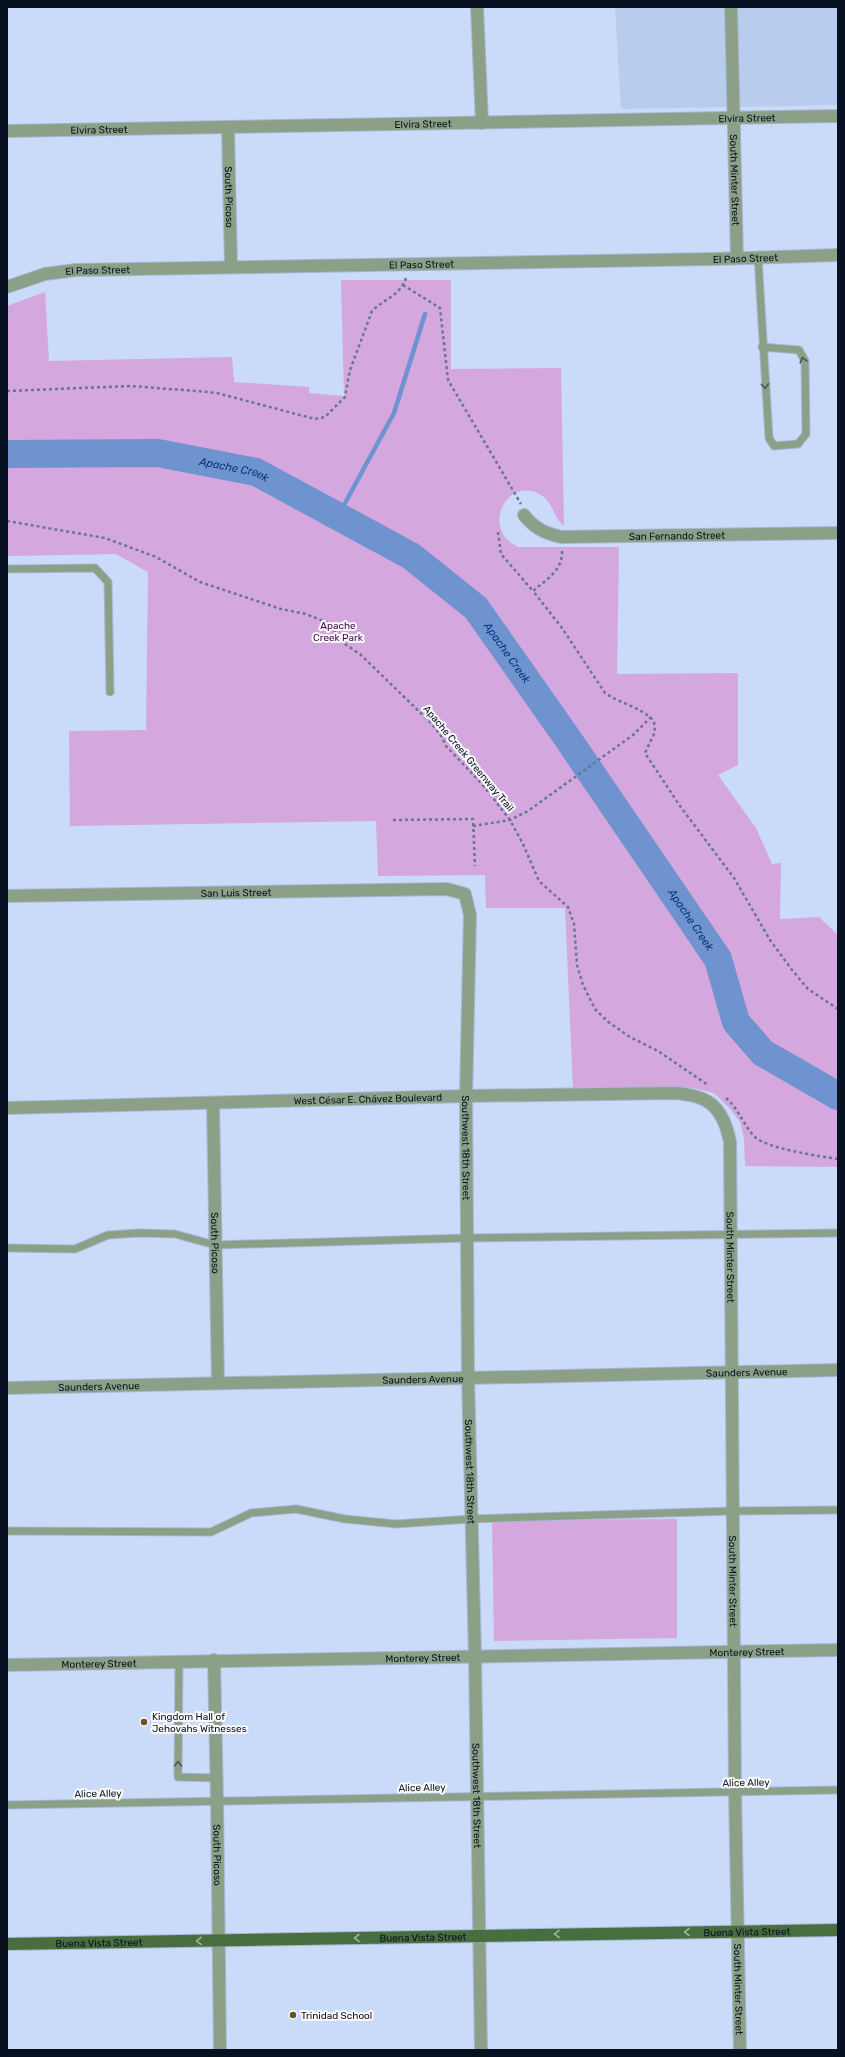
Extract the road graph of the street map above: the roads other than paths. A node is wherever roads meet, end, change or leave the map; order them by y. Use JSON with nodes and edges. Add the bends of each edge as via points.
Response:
{"nodes":[{"id":1,"x":477,"y":7,"type":"edge"},
{"id":2,"x":730,"y":7,"type":"edge"},
{"id":3,"x":838,"y":116,"type":"edge"},
{"id":4,"x":734,"y":118,"type":"junction"},
{"id":5,"x":482,"y":123,"type":"junction"},
{"id":6,"x":228,"y":127,"type":"junction"},
{"id":7,"x":7,"y":130,"type":"edge"},
{"id":8,"x":838,"y":255,"type":"edge"},
{"id":9,"x":758,"y":257,"type":"junction"},
{"id":10,"x":737,"y":258,"type":"junction"},
{"id":11,"x":231,"y":267,"type":"junction"},
{"id":12,"x":7,"y":287,"type":"edge"},
{"id":13,"x":762,"y":348,"type":"junction"},
{"id":14,"x":524,"y":515,"type":"road end"},
{"id":15,"x":838,"y":533,"type":"edge"},
{"id":16,"x":7,"y":569,"type":"edge"},
{"id":17,"x":110,"y":692,"type":"dead end"},
{"id":18,"x":465,"y":894,"type":"joint"},
{"id":19,"x":7,"y":896,"type":"edge"},
{"id":20,"x":466,"y":1096,"type":"junction"},
{"id":21,"x":212,"y":1103,"type":"junction"},
{"id":22,"x":7,"y":1108,"type":"edge"},
{"id":23,"x":721,"y":1114,"type":"joint"},
{"id":24,"x":838,"y":1233,"type":"edge"},
{"id":25,"x":730,"y":1235,"type":"junction"},
{"id":26,"x":467,"y":1238,"type":"junction"},
{"id":27,"x":215,"y":1244,"type":"junction"},
{"id":28,"x":7,"y":1248,"type":"edge"},
{"id":29,"x":838,"y":1370,"type":"edge"},
{"id":30,"x":730,"y":1372,"type":"junction"},
{"id":31,"x":468,"y":1377,"type":"junction"},
{"id":32,"x":218,"y":1383,"type":"junction"},
{"id":33,"x":7,"y":1388,"type":"edge"},
{"id":34,"x":838,"y":1510,"type":"edge"},
{"id":35,"x":732,"y":1511,"type":"junction"},
{"id":36,"x":471,"y":1519,"type":"junction"},
{"id":37,"x":7,"y":1530,"type":"edge"},
{"id":38,"x":838,"y":1650,"type":"edge"},
{"id":39,"x":735,"y":1652,"type":"junction"},
{"id":40,"x":475,"y":1656,"type":"junction"},
{"id":41,"x":214,"y":1660,"type":"junction"},
{"id":42,"x":179,"y":1661,"type":"junction"},
{"id":43,"x":7,"y":1665,"type":"edge"},
{"id":44,"x":217,"y":1778,"type":"junction"},
{"id":45,"x":838,"y":1790,"type":"edge"},
{"id":46,"x":735,"y":1792,"type":"junction"},
{"id":47,"x":477,"y":1796,"type":"junction"},
{"id":48,"x":217,"y":1800,"type":"junction"},
{"id":49,"x":7,"y":1805,"type":"edge"},
{"id":50,"x":838,"y":1930,"type":"edge"},
{"id":51,"x":738,"y":1931,"type":"junction"},
{"id":52,"x":479,"y":1936,"type":"junction"},
{"id":53,"x":220,"y":1940,"type":"junction"},
{"id":54,"x":7,"y":1944,"type":"edge"},
{"id":55,"x":220,"y":2050,"type":"edge"},
{"id":56,"x":481,"y":2050,"type":"edge"},
{"id":57,"x":740,"y":2050,"type":"edge"}],
"edges":[{"from":1,"to":5,"type":"street"},
{"from":2,"to":4,"type":"street","name":"South Minter Street"},
{"from":3,"to":4,"type":"street","name":"Elvira Street"},
{"from":4,"to":5,"type":"street","name":"Elvira Street"},
{"from":4,"to":10,"type":"street","name":"South Minter Street"},
{"from":5,"to":6,"type":"street","name":"Elvira Street"},
{"from":6,"to":7,"type":"street","name":"Elvira Street"},
{"from":6,"to":11,"type":"street","name":"South Picoso"},
{"from":8,"to":9,"type":"street","name":"El Paso Street"},
{"from":9,"to":10,"type":"street","name":"El Paso Street"},
{"from":9,"to":13,"type":"lane"},
{"from":10,"to":11,"type":"street","name":"El Paso Street"},
{"from":11,"to":12,"type":"street","name":"El Paso Street","via":[[76,270],[45,274]]},
{"from":13,"to":13,"type":"lane","one_way":true,"via":[[769,438],[774,446],[798,444],[806,434],[805,361],[799,350]]},
{"from":14,"to":15,"type":"street","name":"San Fernando Street","via":[[532,526],[561,537]]},
{"from":16,"to":17,"type":"lane","via":[[95,568],[108,582]]},
{"from":18,"to":19,"type":"street","name":"San Luis Street","via":[[447,889]]},
{"from":18,"to":20,"type":"street","name":"Southwest 18th Street","via":[[470,915]]},
{"from":20,"to":21,"type":"street","name":"West César E. Chávez Boulevard"},
{"from":20,"to":23,"type":"street","name":"West César E. Chávez Boulevard","via":[[680,1093],[701,1097]]},
{"from":20,"to":26,"type":"street","name":"Southwest 18th Street"},
{"from":21,"to":22,"type":"street","name":"West César E. Chávez Boulevard"},
{"from":21,"to":27,"type":"street","name":"South Picoso"},
{"from":23,"to":25,"type":"street","name":"South Minter Street","via":[[730,1142]]},
{"from":24,"to":25,"type":"lane"},
{"from":25,"to":26,"type":"lane"},
{"from":25,"to":30,"type":"street","name":"South Minter Street"},
{"from":26,"to":27,"type":"lane"},
{"from":26,"to":31,"type":"street","name":"Southwest 18th Street"},
{"from":27,"to":28,"type":"lane","via":[[175,1234],[139,1233],[108,1235],[74,1249]]},
{"from":27,"to":32,"type":"street","name":"South Picoso"},
{"from":29,"to":30,"type":"street","name":"Saunders Avenue"},
{"from":30,"to":31,"type":"street","name":"Saunders Avenue"},
{"from":30,"to":35,"type":"street","name":"South Minter Street"},
{"from":31,"to":32,"type":"street","name":"Saunders Avenue"},
{"from":31,"to":36,"type":"street","name":"Southwest 18th Street"},
{"from":32,"to":33,"type":"street","name":"Saunders Avenue"},
{"from":34,"to":35,"type":"lane"},
{"from":35,"to":36,"type":"lane"},
{"from":35,"to":39,"type":"street","name":"South Minter Street"},
{"from":36,"to":37,"type":"lane","via":[[396,1524],[296,1509],[251,1513],[211,1532]]},
{"from":36,"to":40,"type":"street","name":"Southwest 18th Street"},
{"from":38,"to":39,"type":"street","name":"Monterey Street"},
{"from":39,"to":40,"type":"street","name":"Monterey Street"},
{"from":39,"to":46,"type":"street","name":"South Minter Street"},
{"from":40,"to":41,"type":"street","name":"Monterey Street"},
{"from":40,"to":47,"type":"street","name":"Southwest 18th Street"},
{"from":41,"to":42,"type":"street","name":"Monterey Street"},
{"from":41,"to":44,"type":"street","name":"South Picoso"},
{"from":42,"to":43,"type":"street","name":"Monterey Street"},
{"from":44,"to":42,"type":"lane","one_way":true,"via":[[178,1777]]},
{"from":44,"to":48,"type":"street","name":"South Picoso"},
{"from":45,"to":46,"type":"lane","name":"Alice Alley"},
{"from":46,"to":47,"type":"lane","name":"Alice Alley"},
{"from":46,"to":51,"type":"street","name":"South Minter Street"},
{"from":47,"to":48,"type":"lane","name":"Alice Alley"},
{"from":47,"to":52,"type":"street","name":"Southwest 18th Street"},
{"from":48,"to":49,"type":"lane","name":"Alice Alley"},
{"from":48,"to":53,"type":"street","name":"South Picoso"},
{"from":50,"to":51,"type":"main road","name":"Buena Vista Street"},
{"from":51,"to":52,"type":"main road","name":"Buena Vista Street","one_way":true},
{"from":51,"to":57,"type":"street","name":"South Minter Street"},
{"from":52,"to":53,"type":"main road","name":"Buena Vista Street","one_way":true},
{"from":52,"to":56,"type":"street","name":"Southwest 18th Street"},
{"from":53,"to":54,"type":"main road","name":"Buena Vista Street","one_way":true},
{"from":53,"to":55,"type":"street","name":"South Picoso"}]}
